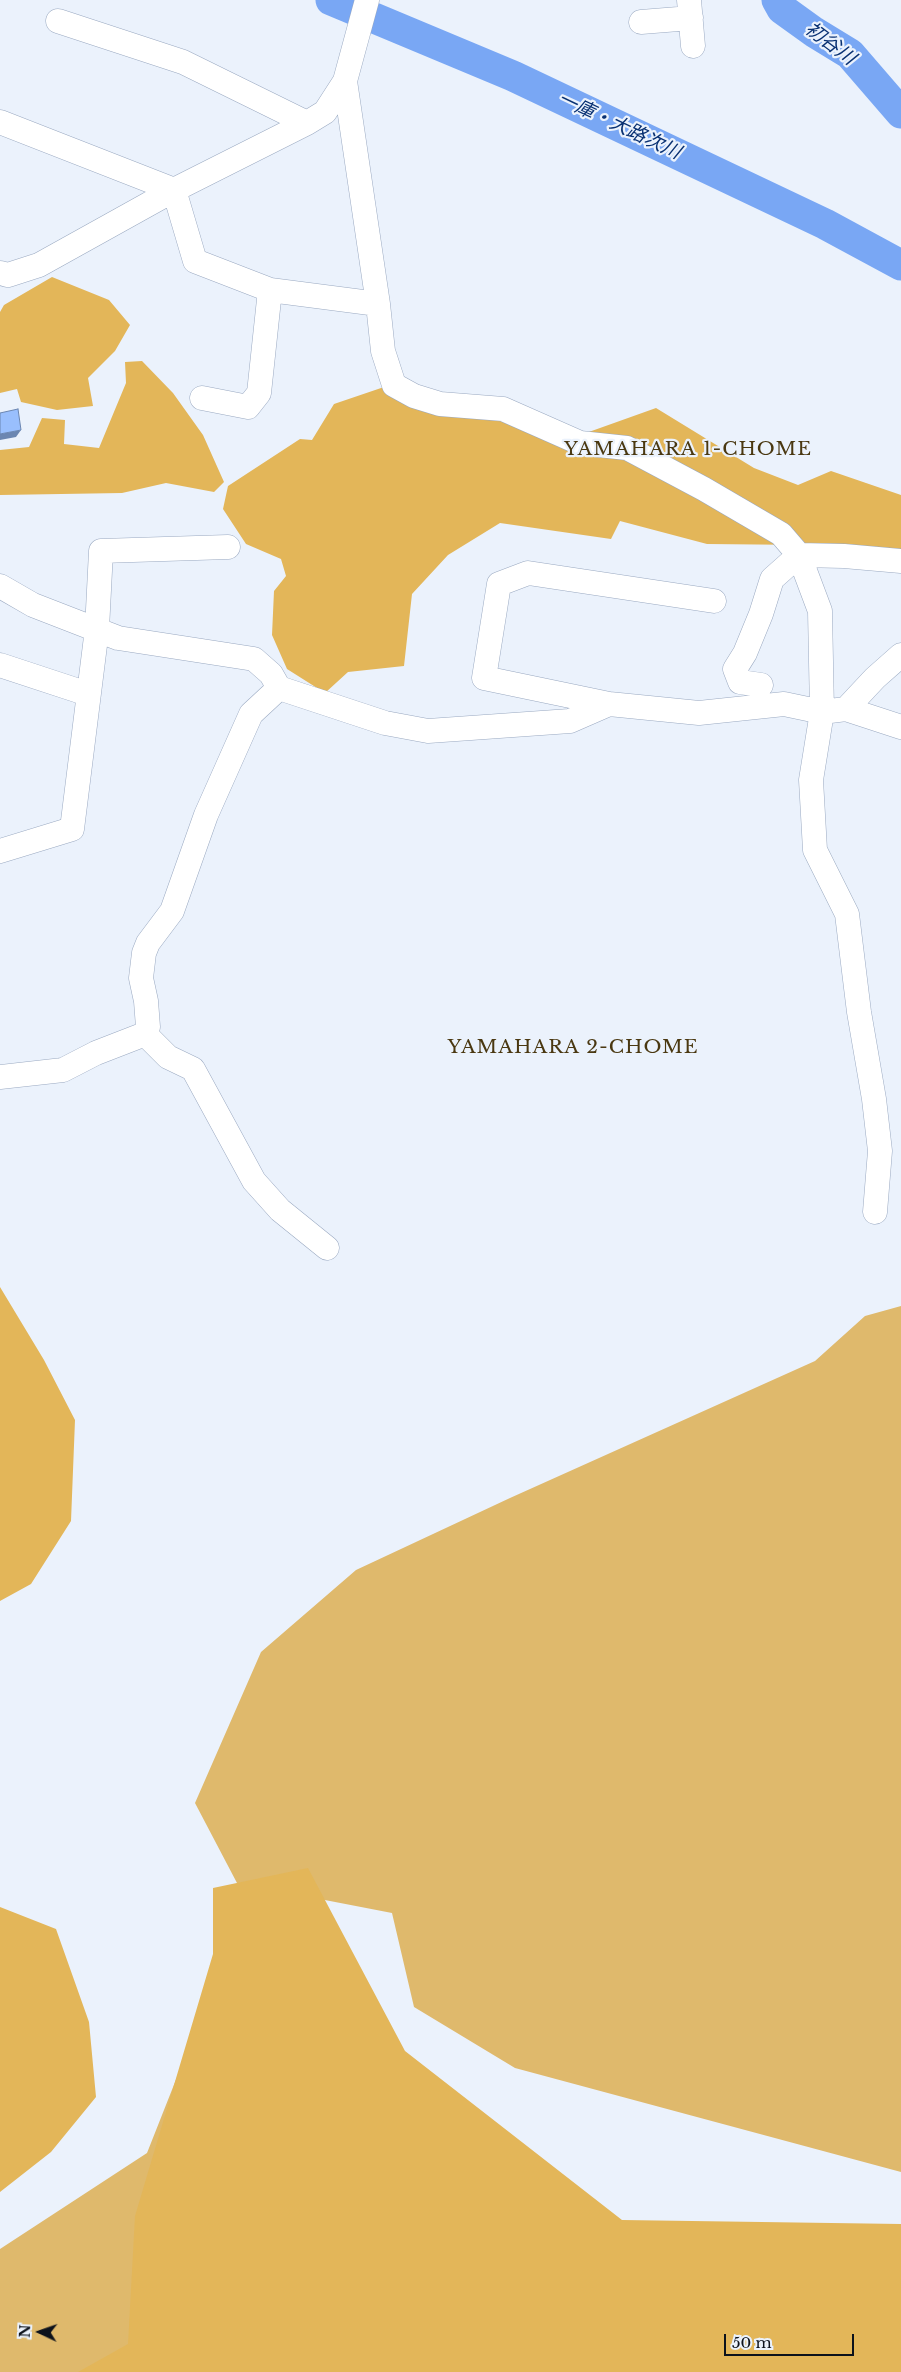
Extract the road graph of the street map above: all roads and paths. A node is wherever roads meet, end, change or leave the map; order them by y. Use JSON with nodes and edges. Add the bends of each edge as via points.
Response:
{"nodes":[{"id":1,"x":367,"y":0,"type":"edge"},
{"id":2,"x":690,"y":9,"type":"edge"},
{"id":3,"x":58,"y":21,"type":"dead end"},
{"id":4,"x":640,"y":22,"type":"dead end"},
{"id":5,"x":693,"y":46,"type":"dead end"},
{"id":6,"x":347,"y":74,"type":"junction"},
{"id":7,"x":0,"y":122,"type":"edge"},
{"id":8,"x":307,"y":123,"type":"junction"},
{"id":9,"x":174,"y":190,"type":"junction"},
{"id":10,"x":0,"y":273,"type":"edge"},
{"id":11,"x":270,"y":290,"type":"junction"},
{"id":12,"x":378,"y":304,"type":"junction"},
{"id":13,"x":202,"y":398,"type":"dead end"},
{"id":14,"x":228,"y":547,"type":"dead end"},
{"id":15,"x":799,"y":555,"type":"junction"},
{"id":16,"x":901,"y":561,"type":"edge"},
{"id":17,"x":0,"y":586,"type":"edge"},
{"id":18,"x":714,"y":601,"type":"dead end"},
{"id":19,"x":97,"y":630,"type":"junction"},
{"id":20,"x":901,"y":655,"type":"edge"},
{"id":21,"x":0,"y":665,"type":"edge"},
{"id":22,"x":761,"y":685,"type":"dead end"},
{"id":23,"x":279,"y":688,"type":"junction"},
{"id":24,"x":88,"y":694,"type":"junction"},
{"id":25,"x":609,"y":704,"type":"junction"},
{"id":26,"x":846,"y":708,"type":"junction"},
{"id":27,"x":822,"y":712,"type":"junction"},
{"id":28,"x":901,"y":727,"type":"edge"},
{"id":29,"x":0,"y":851,"type":"edge"},
{"id":30,"x":144,"y":1034,"type":"junction"},
{"id":31,"x":0,"y":1077,"type":"edge"},
{"id":32,"x":875,"y":1212,"type":"dead end"},
{"id":33,"x":327,"y":1248,"type":"dead end"}],
"edges":[{"from":1,"to":6,"type":"street"},
{"from":2,"to":4,"type":"street"},
{"from":2,"to":5,"type":"street"},
{"from":3,"to":8,"type":"street","via":[[183,62]]},
{"from":6,"to":8,"type":"street","via":[[325,112]]},
{"from":6,"to":12,"type":"street"},
{"from":7,"to":9,"type":"street"},
{"from":8,"to":9,"type":"street"},
{"from":9,"to":10,"type":"street","via":[[39,265],[8,275]]},
{"from":9,"to":11,"type":"street","via":[[195,261]]},
{"from":11,"to":12,"type":"street"},
{"from":11,"to":13,"type":"street","via":[[259,393],[248,406]]},
{"from":12,"to":15,"type":"street","via":[[382,351],[394,385],[414,396],[440,404],[503,409],[580,443],[626,448],[781,534]]},
{"from":14,"to":19,"type":"street","via":[[101,551]]},
{"from":15,"to":16,"type":"street"},
{"from":15,"to":22,"type":"street","via":[[772,579],[761,614],[736,669],[740,682]]},
{"from":15,"to":27,"type":"street","via":[[820,611]]},
{"from":17,"to":19,"type":"street","via":[[33,606]]},
{"from":18,"to":25,"type":"street","via":[[528,573],[499,584],[484,678]]},
{"from":19,"to":23,"type":"street","via":[[118,638],[254,659],[271,674]]},
{"from":19,"to":24,"type":"street"},
{"from":20,"to":26,"type":"street"},
{"from":21,"to":24,"type":"street"},
{"from":23,"to":25,"type":"street","via":[[385,723],[428,731],[570,721]]},
{"from":23,"to":30,"type":"street","via":[[250,714],[206,815],[172,911],[144,953],[141,978],[148,1028]]},
{"from":24,"to":29,"type":"street","via":[[72,829]]},
{"from":25,"to":27,"type":"street","via":[[699,713],[784,704]]},
{"from":26,"to":27,"type":"street"},
{"from":26,"to":28,"type":"street"},
{"from":27,"to":32,"type":"street","via":[[811,780],[815,850],[847,914],[880,1151]]},
{"from":30,"to":31,"type":"street","via":[[63,1070]]},
{"from":30,"to":33,"type":"street","via":[[168,1057],[193,1069],[254,1181],[280,1210]]}]}
